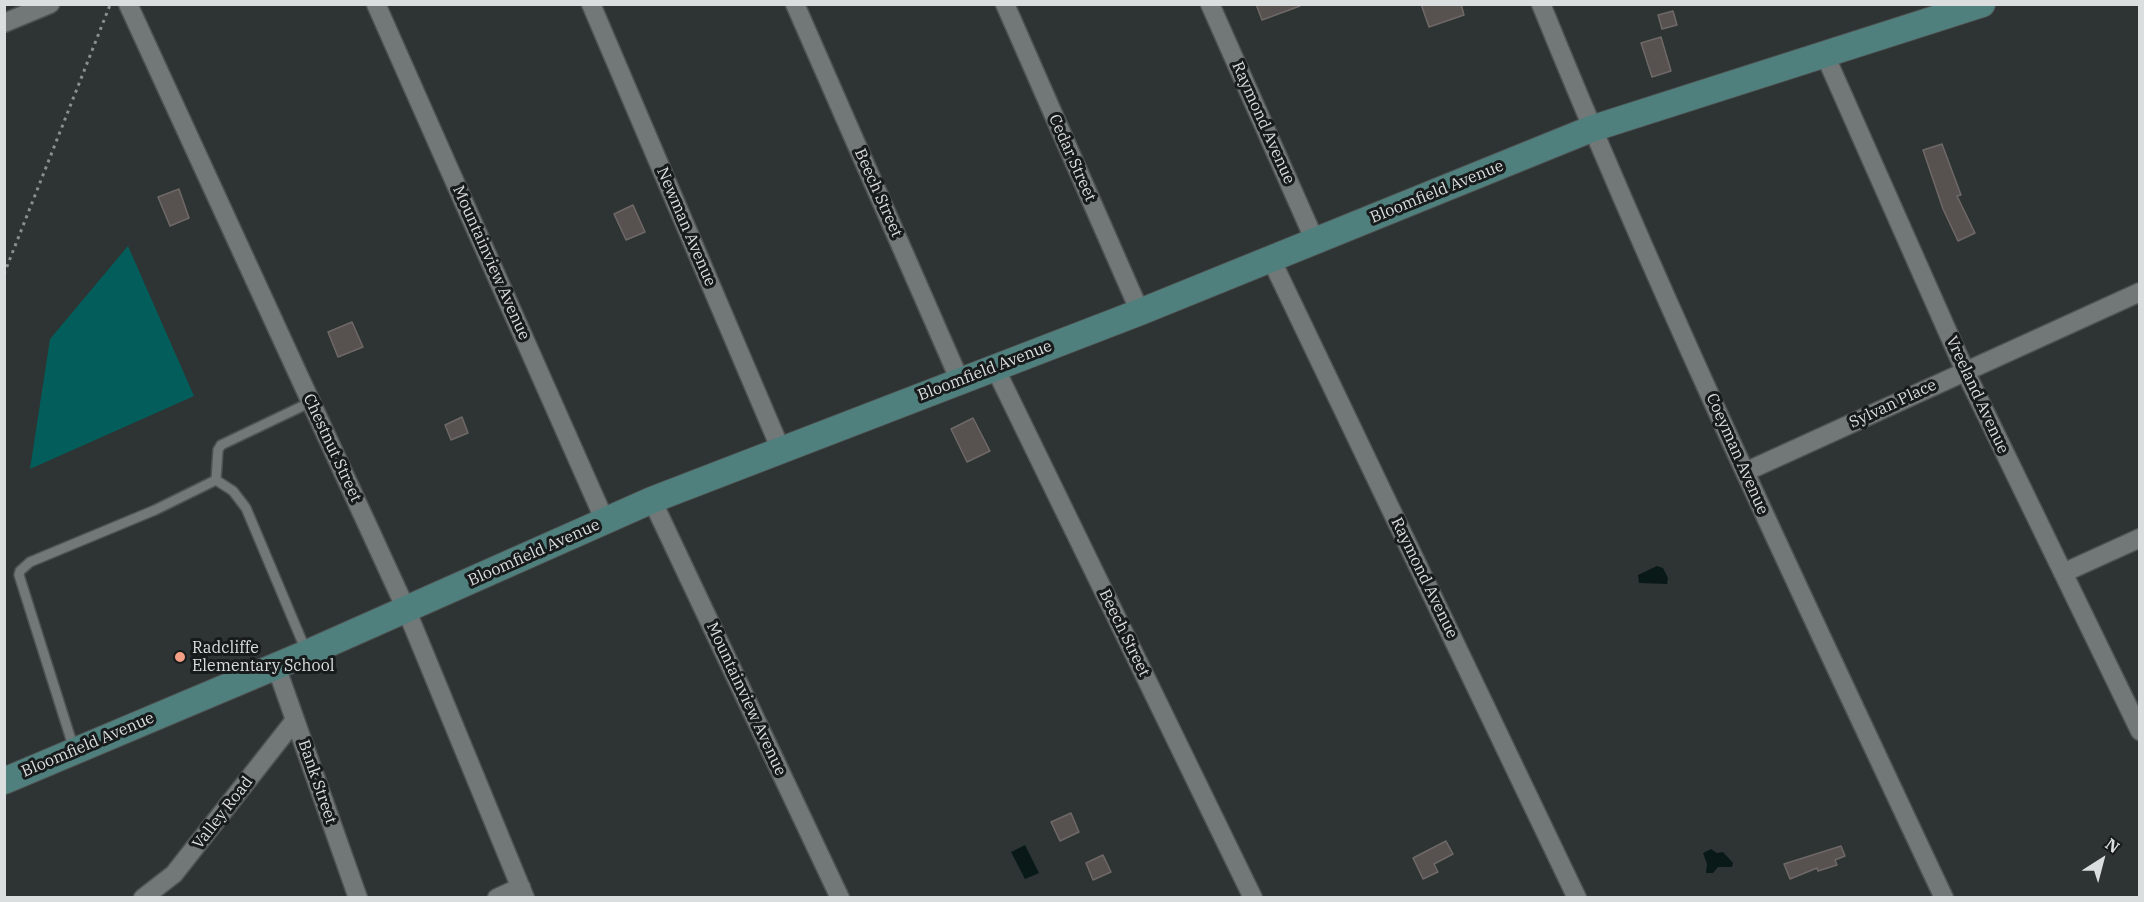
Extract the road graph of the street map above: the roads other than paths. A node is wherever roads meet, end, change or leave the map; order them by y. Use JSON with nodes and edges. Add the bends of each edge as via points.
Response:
{"nodes":[{"id":1,"x":50,"y":4,"type":"edge"},
{"id":2,"x":128,"y":4,"type":"edge"},
{"id":3,"x":376,"y":4,"type":"edge"},
{"id":4,"x":591,"y":4,"type":"edge"},
{"id":5,"x":795,"y":4,"type":"edge"},
{"id":6,"x":1005,"y":4,"type":"edge"},
{"id":7,"x":1210,"y":4,"type":"edge"},
{"id":8,"x":1541,"y":4,"type":"edge"},
{"id":9,"x":1982,"y":4,"type":"edge"},
{"id":10,"x":4,"y":23,"type":"edge"},
{"id":11,"x":1825,"y":55,"type":"junction"},
{"id":12,"x":1591,"y":129,"type":"junction"},
{"id":13,"x":1315,"y":241,"type":"junction"},
{"id":14,"x":1271,"y":259,"type":"junction"},
{"id":15,"x":2139,"y":292,"type":"edge"},
{"id":16,"x":1140,"y":312,"type":"junction"},
{"id":17,"x":995,"y":368,"type":"junction"},
{"id":18,"x":1965,"y":371,"type":"junction"},
{"id":19,"x":960,"y":381,"type":"junction"},
{"id":20,"x":311,"y":402,"type":"junction"},
{"id":21,"x":781,"y":450,"type":"junction"},
{"id":22,"x":1745,"y":472,"type":"junction"},
{"id":23,"x":216,"y":480,"type":"junction"},
{"id":24,"x":652,"y":500,"type":"junction"},
{"id":25,"x":605,"y":521,"type":"junction"},
{"id":26,"x":2139,"y":538,"type":"edge"},
{"id":27,"x":2063,"y":573,"type":"junction"},
{"id":28,"x":406,"y":609,"type":"junction"},
{"id":29,"x":308,"y":653,"type":"junction"},
{"id":30,"x":276,"y":666,"type":"junction"},
{"id":31,"x":295,"y":720,"type":"junction"},
{"id":32,"x":2139,"y":731,"type":"edge"},
{"id":33,"x":75,"y":751,"type":"junction"},
{"id":34,"x":4,"y":780,"type":"edge"},
{"id":35,"x":523,"y":892,"type":"edge"},
{"id":36,"x":143,"y":897,"type":"edge"},
{"id":37,"x":358,"y":897,"type":"edge"},
{"id":38,"x":497,"y":897,"type":"edge"},
{"id":39,"x":840,"y":897,"type":"edge"},
{"id":40,"x":1253,"y":897,"type":"edge"},
{"id":41,"x":1577,"y":897,"type":"edge"},
{"id":42,"x":1944,"y":897,"type":"edge"}],
"edges":[{"from":1,"to":10,"type":"street"},
{"from":2,"to":20,"type":"street","name":"Chestnut Street"},
{"from":3,"to":25,"type":"street","name":"Mountainview Avenue"},
{"from":4,"to":21,"type":"street","name":"Newman Avenue"},
{"from":5,"to":19,"type":"street","name":"Beech Street"},
{"from":6,"to":16,"type":"street","name":"Cedar Street"},
{"from":7,"to":13,"type":"street","name":"Raymond Avenue"},
{"from":8,"to":12,"type":"street","name":"Coeyman Avenue"},
{"from":9,"to":11,"type":"street","name":"Bloomfield Avenue"},
{"from":11,"to":12,"type":"street","name":"Bloomfield Avenue"},
{"from":11,"to":18,"type":"street","name":"Vreeland Avenue"},
{"from":12,"to":13,"type":"street","name":"Bloomfield Avenue"},
{"from":12,"to":22,"type":"street","name":"Coeyman Avenue"},
{"from":13,"to":14,"type":"street","name":"Bloomfield Avenue"},
{"from":14,"to":16,"type":"street","name":"Bloomfield Avenue"},
{"from":14,"to":41,"type":"street","name":"Raymond Avenue"},
{"from":15,"to":18,"type":"street","name":"Sylvan Place"},
{"from":16,"to":17,"type":"street","name":"Bloomfield Avenue"},
{"from":17,"to":19,"type":"street","name":"Bloomfield Avenue"},
{"from":17,"to":40,"type":"street","name":"Beech Street"},
{"from":18,"to":22,"type":"street","name":"Sylvan Place"},
{"from":18,"to":27,"type":"street","name":"Vreeland Avenue"},
{"from":19,"to":21,"type":"street","name":"Bloomfield Avenue"},
{"from":20,"to":23,"type":"lane","via":[[221,445]]},
{"from":20,"to":28,"type":"street","name":"Chestnut Street"},
{"from":21,"to":24,"type":"street","name":"Bloomfield Avenue"},
{"from":22,"to":42,"type":"street","name":"Coeyman Avenue"},
{"from":23,"to":29,"type":"lane","via":[[233,491],[246,508]]},
{"from":23,"to":33,"type":"lane","via":[[30,562],[20,571]]},
{"from":24,"to":25,"type":"street","name":"Bloomfield Avenue"},
{"from":24,"to":39,"type":"street","name":"Mountainview Avenue"},
{"from":25,"to":28,"type":"street","name":"Bloomfield Avenue"},
{"from":26,"to":27,"type":"street"},
{"from":27,"to":32,"type":"street","name":"Vreeland Avenue"},
{"from":28,"to":29,"type":"street","name":"Bloomfield Avenue"},
{"from":28,"to":35,"type":"street","name":"Chestnut Street"},
{"from":29,"to":30,"type":"street","name":"Bloomfield Avenue"},
{"from":30,"to":31,"type":"street","name":"Bank Street"},
{"from":30,"to":33,"type":"street","name":"Bloomfield Avenue"},
{"from":31,"to":36,"type":"street","name":"Valley Road","via":[[174,874]]},
{"from":31,"to":37,"type":"street","name":"Bank Street"},
{"from":33,"to":34,"type":"street","name":"Bloomfield Avenue"},
{"from":35,"to":38,"type":"street"}]}
